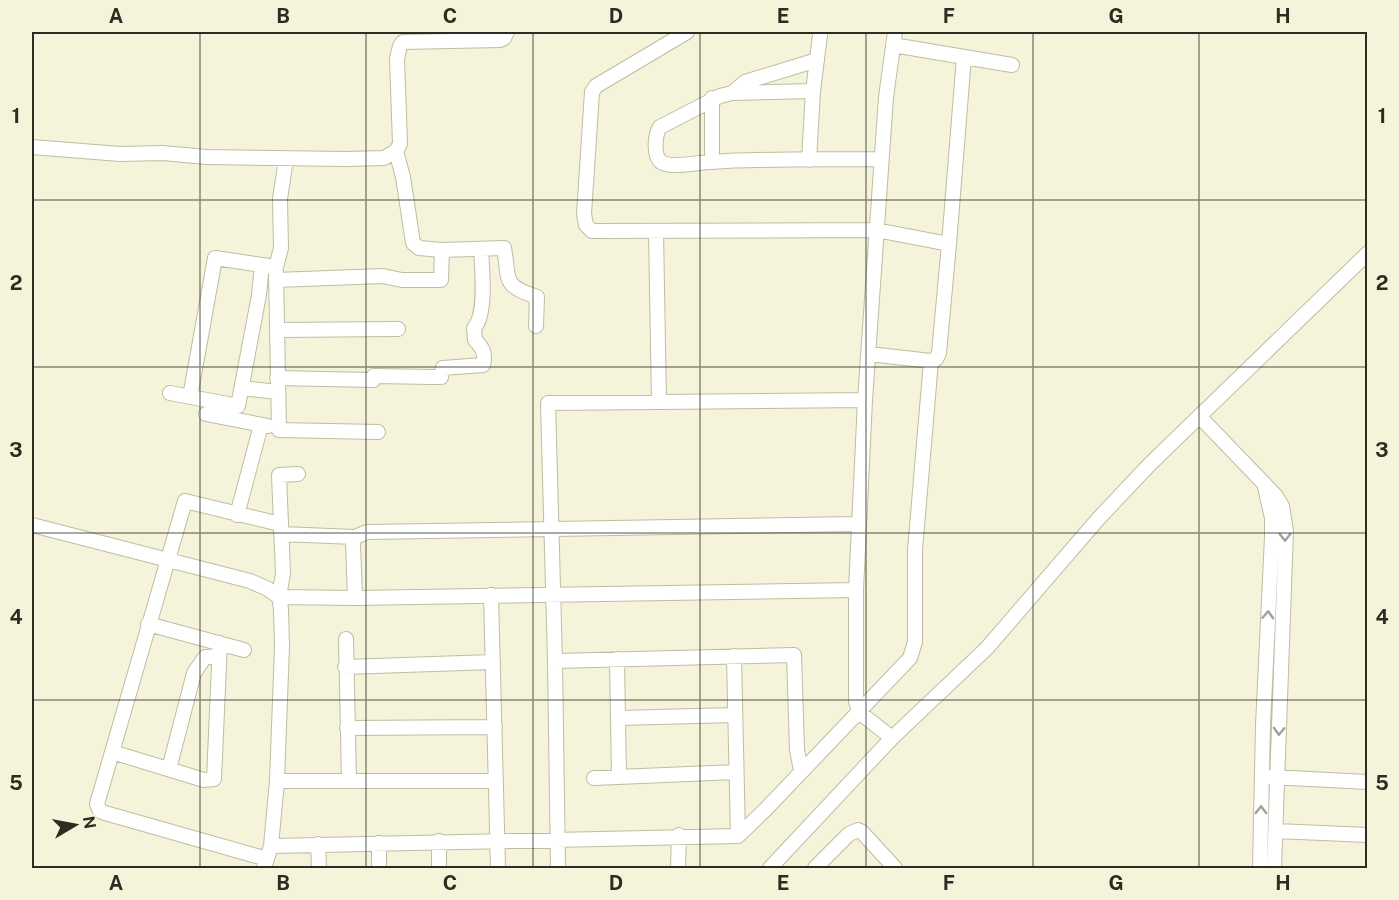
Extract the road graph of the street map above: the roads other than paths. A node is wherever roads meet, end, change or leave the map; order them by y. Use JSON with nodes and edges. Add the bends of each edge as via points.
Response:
{"nodes":[{"id":1,"x":507,"y":32,"type":"edge"},
{"id":2,"x":687,"y":32,"type":"edge"},
{"id":3,"x":820,"y":35,"type":"dead end"},
{"id":4,"x":894,"y":38,"type":"edge"},
{"id":5,"x":964,"y":57,"type":"junction"},
{"id":6,"x":817,"y":60,"type":"junction"},
{"id":7,"x":1012,"y":65,"type":"dead end"},
{"id":8,"x":813,"y":91,"type":"junction"},
{"id":9,"x":732,"y":93,"type":"junction"},
{"id":10,"x":712,"y":98,"type":"junction"},
{"id":11,"x":32,"y":147,"type":"edge"},
{"id":12,"x":396,"y":151,"type":"junction"},
{"id":13,"x":285,"y":159,"type":"junction"},
{"id":14,"x":881,"y":159,"type":"junction"},
{"id":15,"x":809,"y":160,"type":"junction"},
{"id":16,"x":712,"y":161,"type":"junction"},
{"id":17,"x":876,"y":230,"type":"junction"},
{"id":18,"x":656,"y":231,"type":"junction"},
{"id":19,"x":948,"y":244,"type":"junction"},
{"id":20,"x":481,"y":249,"type":"junction"},
{"id":21,"x":442,"y":250,"type":"junction"},
{"id":22,"x":1368,"y":253,"type":"edge"},
{"id":23,"x":272,"y":271,"type":"junction"},
{"id":24,"x":536,"y":326,"type":"dead end"},
{"id":25,"x":398,"y":329,"type":"dead end"},
{"id":26,"x":277,"y":330,"type":"junction"},
{"id":27,"x":869,"y":354,"type":"junction"},
{"id":28,"x":932,"y":361,"type":"junction"},
{"id":29,"x":277,"y":385,"type":"junction"},
{"id":30,"x":242,"y":388,"type":"junction"},
{"id":31,"x":170,"y":393,"type":"dead end"},
{"id":32,"x":190,"y":397,"type":"junction"},
{"id":33,"x":865,"y":400,"type":"junction"},
{"id":34,"x":659,"y":402,"type":"junction"},
{"id":35,"x":206,"y":414,"type":"dead end"},
{"id":36,"x":1199,"y":416,"type":"junction"},
{"id":37,"x":378,"y":432,"type":"dead end"},
{"id":38,"x":298,"y":474,"type":"dead end"},
{"id":39,"x":1264,"y":485,"type":"junction"},
{"id":40,"x":237,"y":514,"type":"junction"},
{"id":41,"x":858,"y":524,"type":"junction"},
{"id":42,"x":32,"y":525,"type":"edge"},
{"id":43,"x":280,"y":529,"type":"junction"},
{"id":44,"x":551,"y":529,"type":"junction"},
{"id":45,"x":355,"y":537,"type":"junction"},
{"id":46,"x":166,"y":560,"type":"junction"},
{"id":47,"x":856,"y":590,"type":"junction"},
{"id":48,"x":553,"y":594,"type":"junction"},
{"id":49,"x":491,"y":595,"type":"junction"},
{"id":50,"x":279,"y":597,"type":"junction"},
{"id":51,"x":355,"y":598,"type":"junction"},
{"id":52,"x":148,"y":624,"type":"junction"},
{"id":53,"x":346,"y":639,"type":"dead end"},
{"id":54,"x":220,"y":650,"type":"junction"},
{"id":55,"x":244,"y":650,"type":"dead end"},
{"id":56,"x":734,"y":656,"type":"junction"},
{"id":57,"x":617,"y":659,"type":"junction"},
{"id":58,"x":555,"y":661,"type":"junction"},
{"id":59,"x":493,"y":662,"type":"junction"},
{"id":60,"x":345,"y":668,"type":"junction"},
{"id":61,"x":859,"y":712,"type":"junction"},
{"id":62,"x":735,"y":716,"type":"junction"},
{"id":63,"x":618,"y":718,"type":"junction"},
{"id":64,"x":495,"y":727,"type":"junction"},
{"id":65,"x":347,"y":728,"type":"junction"},
{"id":66,"x":892,"y":738,"type":"junction"},
{"id":67,"x":112,"y":752,"type":"junction"},
{"id":68,"x":169,"y":770,"type":"junction"},
{"id":69,"x":801,"y":770,"type":"junction"},
{"id":70,"x":736,"y":772,"type":"junction"},
{"id":71,"x":619,"y":777,"type":"junction"},
{"id":72,"x":1262,"y":777,"type":"junction"},
{"id":73,"x":1277,"y":777,"type":"junction"},
{"id":74,"x":594,"y":778,"type":"dead end"},
{"id":75,"x":277,"y":781,"type":"junction"},
{"id":76,"x":349,"y":781,"type":"junction"},
{"id":77,"x":496,"y":781,"type":"junction"},
{"id":78,"x":1368,"y":782,"type":"edge"},
{"id":79,"x":1276,"y":831,"type":"junction"},
{"id":80,"x":679,"y":835,"type":"junction"},
{"id":81,"x":1368,"y":835,"type":"edge"},
{"id":82,"x":738,"y":836,"type":"junction"},
{"id":83,"x":557,"y":838,"type":"junction"},
{"id":84,"x":498,"y":840,"type":"junction"},
{"id":85,"x":440,"y":841,"type":"junction"},
{"id":86,"x":379,"y":843,"type":"junction"},
{"id":87,"x":318,"y":844,"type":"junction"},
{"id":88,"x":267,"y":858,"type":"edge"},
{"id":89,"x":320,"y":868,"type":"edge"},
{"id":90,"x":379,"y":868,"type":"edge"},
{"id":91,"x":439,"y":868,"type":"edge"},
{"id":92,"x":498,"y":868,"type":"edge"},
{"id":93,"x":558,"y":868,"type":"edge"},
{"id":94,"x":678,"y":868,"type":"edge"},
{"id":95,"x":770,"y":868,"type":"edge"},
{"id":96,"x":816,"y":868,"type":"edge"},
{"id":97,"x":895,"y":868,"type":"edge"},
{"id":98,"x":1260,"y":868,"type":"edge"},
{"id":99,"x":1274,"y":868,"type":"edge"}],
"edges":[{"from":1,"to":12,"type":"street","via":[[500,40],[403,42],[397,59],[400,144]]},
{"from":2,"to":18,"type":"street","via":[[596,86],[590,102],[586,225],[592,231]]},
{"from":3,"to":6,"type":"street"},
{"from":4,"to":5,"type":"street"},
{"from":4,"to":14,"type":"street"},
{"from":5,"to":7,"type":"street"},
{"from":5,"to":19,"type":"street"},
{"from":6,"to":8,"type":"street"},
{"from":6,"to":9,"type":"street","via":[[745,82]]},
{"from":8,"to":9,"type":"street"},
{"from":8,"to":15,"type":"street"},
{"from":9,"to":10,"type":"street"},
{"from":10,"to":16,"type":"street"},
{"from":10,"to":16,"type":"street","via":[[660,127],[656,142],[658,159],[667,164]]},
{"from":11,"to":13,"type":"street"},
{"from":12,"to":13,"type":"street","via":[[384,158]]},
{"from":12,"to":21,"type":"street","via":[[413,243],[419,248]]},
{"from":13,"to":23,"type":"street","via":[[280,199],[281,248]]},
{"from":14,"to":15,"type":"street"},
{"from":14,"to":17,"type":"street"},
{"from":15,"to":16,"type":"street"},
{"from":17,"to":18,"type":"street"},
{"from":17,"to":19,"type":"street"},
{"from":17,"to":27,"type":"street"},
{"from":18,"to":34,"type":"street"},
{"from":19,"to":28,"type":"street","via":[[939,353]]},
{"from":20,"to":21,"type":"street"},
{"from":20,"to":24,"type":"street","via":[[504,248],[507,277],[513,286],[537,297]]},
{"from":20,"to":29,"type":"street","via":[[483,287],[479,323],[474,328],[475,340],[483,349],[483,365],[443,368],[441,376],[432,377],[374,376],[372,380]]},
{"from":21,"to":23,"type":"street","via":[[441,280]]},
{"from":22,"to":36,"type":"street"},
{"from":23,"to":26,"type":"street"},
{"from":23,"to":30,"type":"street","via":[[259,295]]},
{"from":23,"to":32,"type":"street","via":[[215,258]]},
{"from":25,"to":26,"type":"street"},
{"from":26,"to":29,"type":"street"},
{"from":27,"to":28,"type":"street"},
{"from":27,"to":33,"type":"street"},
{"from":28,"to":61,"type":"street","via":[[915,550],[913,651]]},
{"from":29,"to":30,"type":"street"},
{"from":29,"to":37,"type":"street","via":[[279,430]]},
{"from":30,"to":32,"type":"street","via":[[238,406]]},
{"from":31,"to":32,"type":"street"},
{"from":33,"to":34,"type":"street"},
{"from":33,"to":41,"type":"street"},
{"from":34,"to":44,"type":"street","via":[[548,404]]},
{"from":35,"to":40,"type":"street","via":[[267,426]]},
{"from":36,"to":39,"type":"street"},
{"from":36,"to":66,"type":"street","via":[[1099,518],[987,648]]},
{"from":38,"to":43,"type":"street","via":[[279,476]]},
{"from":72,"to":39,"type":"street","one_way":true,"via":[[1272,537]]},
{"from":39,"to":73,"type":"street","one_way":true,"via":[[1282,506],[1286,531]]},
{"from":40,"to":43,"type":"street"},
{"from":40,"to":46,"type":"street","via":[[185,501]]},
{"from":41,"to":44,"type":"street"},
{"from":41,"to":47,"type":"street"},
{"from":42,"to":46,"type":"street"},
{"from":43,"to":45,"type":"street"},
{"from":43,"to":50,"type":"street","via":[[283,573]]},
{"from":44,"to":45,"type":"street","via":[[368,532]]},
{"from":44,"to":48,"type":"street"},
{"from":45,"to":51,"type":"street"},
{"from":46,"to":50,"type":"street","via":[[250,581]]},
{"from":46,"to":52,"type":"street"},
{"from":47,"to":48,"type":"street"},
{"from":47,"to":61,"type":"street"},
{"from":48,"to":49,"type":"street"},
{"from":48,"to":58,"type":"street"},
{"from":49,"to":51,"type":"street"},
{"from":49,"to":59,"type":"street"},
{"from":50,"to":51,"type":"street"},
{"from":50,"to":75,"type":"street","via":[[282,646]]},
{"from":52,"to":54,"type":"street"},
{"from":52,"to":67,"type":"street"},
{"from":53,"to":60,"type":"street"},
{"from":54,"to":55,"type":"street"},
{"from":54,"to":68,"type":"street","via":[[201,661],[194,673]]},
{"from":54,"to":68,"type":"street","via":[[214,778],[204,780]]},
{"from":56,"to":57,"type":"street"},
{"from":56,"to":62,"type":"street"},
{"from":56,"to":69,"type":"street","via":[[794,655]]},
{"from":57,"to":58,"type":"street"},
{"from":57,"to":63,"type":"street"},
{"from":58,"to":83,"type":"street"},
{"from":59,"to":60,"type":"street"},
{"from":59,"to":64,"type":"street"},
{"from":60,"to":65,"type":"street"},
{"from":61,"to":66,"type":"street"},
{"from":61,"to":69,"type":"street"},
{"from":62,"to":63,"type":"street"},
{"from":62,"to":70,"type":"street"},
{"from":63,"to":71,"type":"street"},
{"from":64,"to":65,"type":"street"},
{"from":64,"to":77,"type":"street"},
{"from":65,"to":76,"type":"street"},
{"from":66,"to":95,"type":"street"},
{"from":67,"to":68,"type":"street"},
{"from":67,"to":88,"type":"street","via":[[97,804],[100,811]]},
{"from":69,"to":82,"type":"street"},
{"from":70,"to":71,"type":"street"},
{"from":70,"to":82,"type":"street"},
{"from":71,"to":74,"type":"street"},
{"from":72,"to":73,"type":"street"},
{"from":98,"to":72,"type":"street","one_way":true},
{"from":73,"to":78,"type":"street"},
{"from":73,"to":79,"type":"street"},
{"from":75,"to":76,"type":"street"},
{"from":75,"to":88,"type":"street"},
{"from":76,"to":77,"type":"street"},
{"from":77,"to":84,"type":"street"},
{"from":79,"to":81,"type":"street"},
{"from":79,"to":99,"type":"street"},
{"from":80,"to":82,"type":"street"},
{"from":80,"to":83,"type":"street"},
{"from":80,"to":94,"type":"street"},
{"from":83,"to":84,"type":"street"},
{"from":83,"to":93,"type":"street"},
{"from":84,"to":85,"type":"street"},
{"from":84,"to":92,"type":"street"},
{"from":85,"to":86,"type":"street"},
{"from":85,"to":91,"type":"street"},
{"from":86,"to":87,"type":"street"},
{"from":86,"to":90,"type":"street"},
{"from":87,"to":88,"type":"street"},
{"from":87,"to":89,"type":"street"},
{"from":96,"to":97,"type":"street","via":[[849,834],[858,830]]}]}
